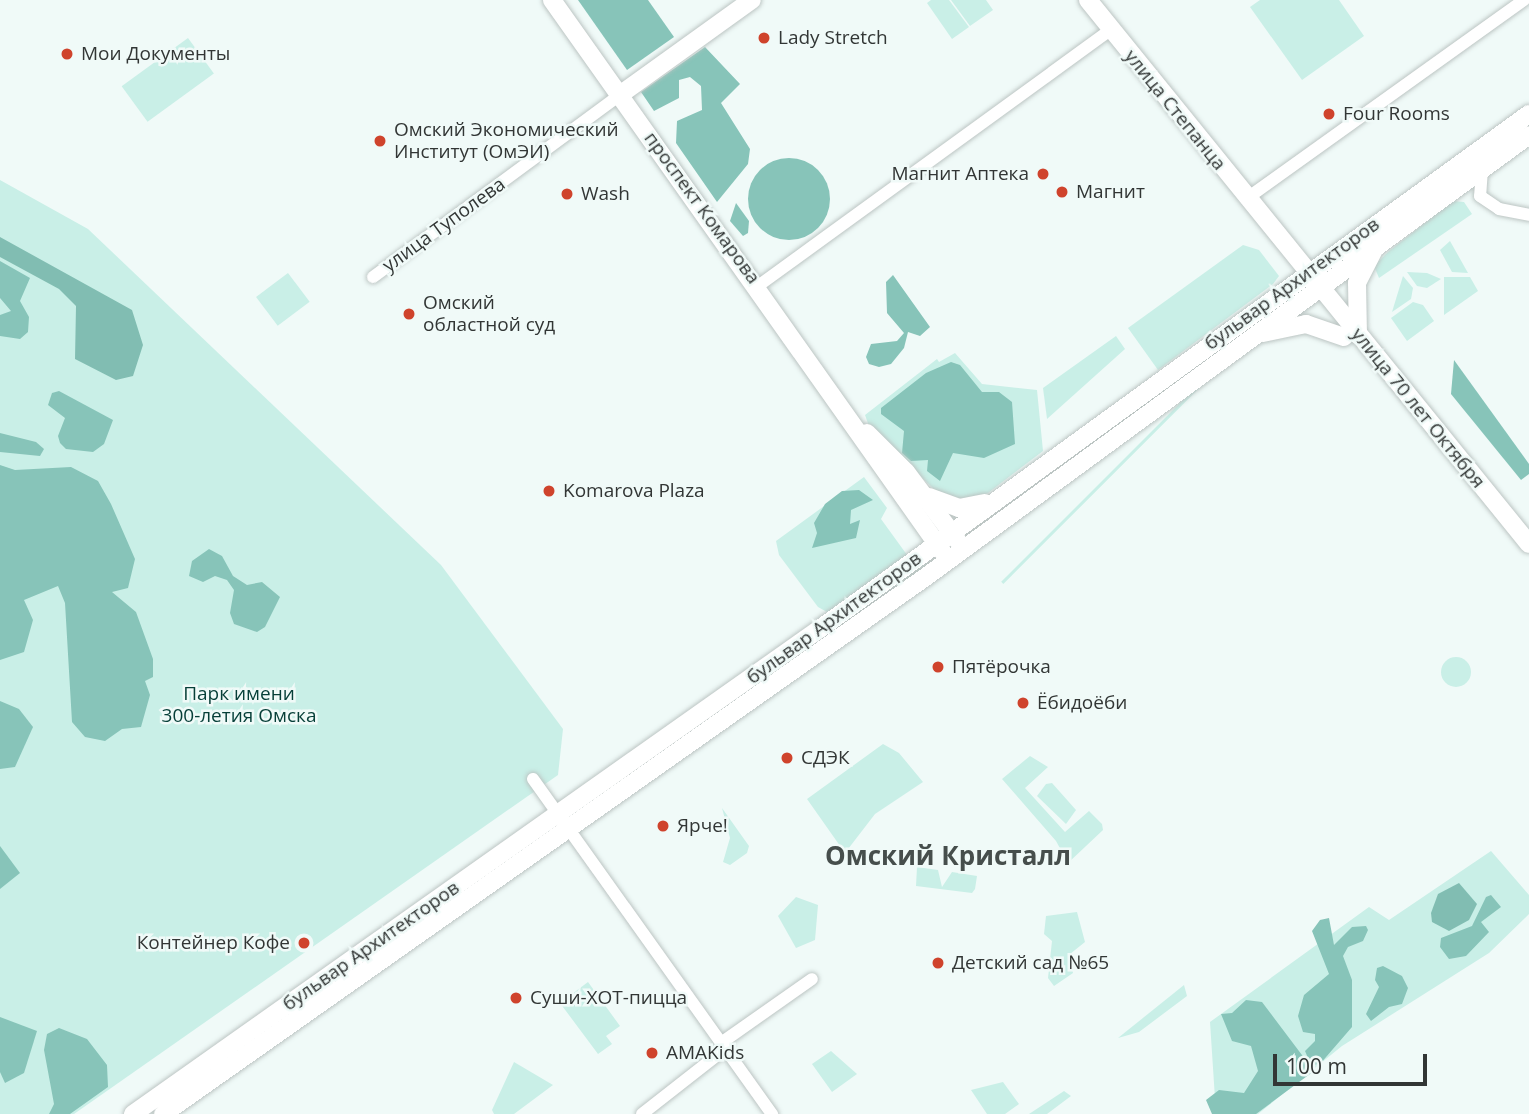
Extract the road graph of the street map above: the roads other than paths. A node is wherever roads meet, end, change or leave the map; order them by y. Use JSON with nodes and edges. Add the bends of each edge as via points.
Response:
{"nodes":[{"id":1,"x":552,"y":0,"type":"edge"},
{"id":2,"x":752,"y":0,"type":"edge"},
{"id":3,"x":1088,"y":0,"type":"edge"},
{"id":4,"x":1524,"y":0,"type":"edge"},
{"id":5,"x":1111,"y":30,"type":"junction"},
{"id":6,"x":621,"y":94,"type":"junction"},
{"id":7,"x":1529,"y":114,"type":"edge"},
{"id":8,"x":1529,"y":135,"type":"edge"},
{"id":9,"x":1482,"y":168,"type":"junction"},
{"id":10,"x":1448,"y":193,"type":"junction"},
{"id":11,"x":1481,"y":197,"type":"junction"},
{"id":12,"x":1246,"y":199,"type":"junction"},
{"id":13,"x":1529,"y":215,"type":"edge"},
{"id":14,"x":1377,"y":243,"type":"junction"},
{"id":15,"x":373,"y":276,"type":"dead end"},
{"id":16,"x":1309,"y":282,"type":"junction"},
{"id":17,"x":758,"y":286,"type":"junction"},
{"id":18,"x":1351,"y":336,"type":"junction"},
{"id":19,"x":1241,"y":343,"type":"junction"},
{"id":20,"x":849,"y":417,"type":"junction"},
{"id":21,"x":924,"y":494,"type":"junction"},
{"id":22,"x":1001,"y":496,"type":"junction"},
{"id":23,"x":952,"y":532,"type":"junction"},
{"id":24,"x":937,"y":543,"type":"junction"},
{"id":25,"x":1529,"y":544,"type":"edge"},
{"id":26,"x":964,"y":549,"type":"junction"},
{"id":27,"x":949,"y":560,"type":"junction"},
{"id":28,"x":1529,"y":560,"type":"edge"},
{"id":29,"x":533,"y":779,"type":"dead end"},
{"id":30,"x":563,"y":821,"type":"junction"},
{"id":31,"x":812,"y":979,"type":"dead end"},
{"id":32,"x":723,"y":1046,"type":"junction"},
{"id":33,"x":133,"y":1114,"type":"edge"},
{"id":34,"x":163,"y":1114,"type":"edge"},
{"id":35,"x":642,"y":1114,"type":"edge"},
{"id":36,"x":772,"y":1114,"type":"edge"}],
"edges":[{"from":1,"to":6,"type":"main road","name":"проспект Комарова"},
{"from":2,"to":6,"type":"main road","name":"улица Туполева"},
{"from":3,"to":5,"type":"main road","name":"улица Степанца"},
{"from":4,"to":12,"type":"street"},
{"from":5,"to":12,"type":"main road","name":"улица Степанца"},
{"from":5,"to":17,"type":"street"},
{"from":6,"to":15,"type":"street","name":"улица Туполева"},
{"from":6,"to":17,"type":"main road","name":"проспект Комарова"},
{"from":7,"to":16,"type":"main road","name":"бульвар Архитекторов"},
{"from":8,"to":9,"type":"main road","name":"бульвар Архитекторов"},
{"from":9,"to":10,"type":"main road","name":"бульвар Архитекторов"},
{"from":9,"to":11,"type":"street"},
{"from":10,"to":11,"type":"street"},
{"from":10,"to":14,"type":"main road","name":"бульвар Архитекторов"},
{"from":11,"to":13,"type":"street","via":[[1499,209]]},
{"from":12,"to":16,"type":"main road","name":"улица Степанца"},
{"from":14,"to":16,"type":"main road","name":"бульвар Архитекторов"},
{"from":14,"to":18,"type":"main road","via":[[1357,284]]},
{"from":16,"to":18,"type":"main road","name":"улица 70 лет Октября"},
{"from":16,"to":19,"type":"main road","name":"бульвар Архитекторов"},
{"from":16,"to":22,"type":"main road","name":"бульвар Архитекторов"},
{"from":17,"to":20,"type":"main road","name":"проспект Комарова"},
{"from":18,"to":19,"type":"main road","via":[[1311,325],[1286,325]]},
{"from":18,"to":25,"type":"main road","name":"улица 70 лет Октября"},
{"from":18,"to":28,"type":"main road","name":"улица 70 лет Октября"},
{"from":19,"to":26,"type":"main road","name":"бульвар Архитекторов"},
{"from":20,"to":21,"type":"main road","name":"проспект Комарова"},
{"from":20,"to":24,"type":"main road","name":"проспект Комарова"},
{"from":21,"to":22,"type":"main road","via":[[944,505],[967,508]]},
{"from":21,"to":23,"type":"main road","name":"проспект Комарова"},
{"from":22,"to":23,"type":"main road","name":"бульвар Архитекторов"},
{"from":23,"to":24,"type":"main road","name":"бульвар Архитекторов"},
{"from":23,"to":26,"type":"main road","name":"проспект Комарова"},
{"from":24,"to":27,"type":"main road","name":"проспект Комарова"},
{"from":24,"to":30,"type":"main road","name":"бульвар Архитекторов"},
{"from":26,"to":27,"type":"main road","name":"бульвар Архитекторов"},
{"from":27,"to":30,"type":"main road","name":"бульвар Архитекторов"},
{"from":29,"to":30,"type":"street"},
{"from":30,"to":32,"type":"street"},
{"from":30,"to":33,"type":"main road","name":"бульвар Архитекторов"},
{"from":30,"to":34,"type":"main road","name":"бульвар Архитекторов"},
{"from":31,"to":32,"type":"street"},
{"from":32,"to":35,"type":"street"},
{"from":32,"to":36,"type":"street"}]}
